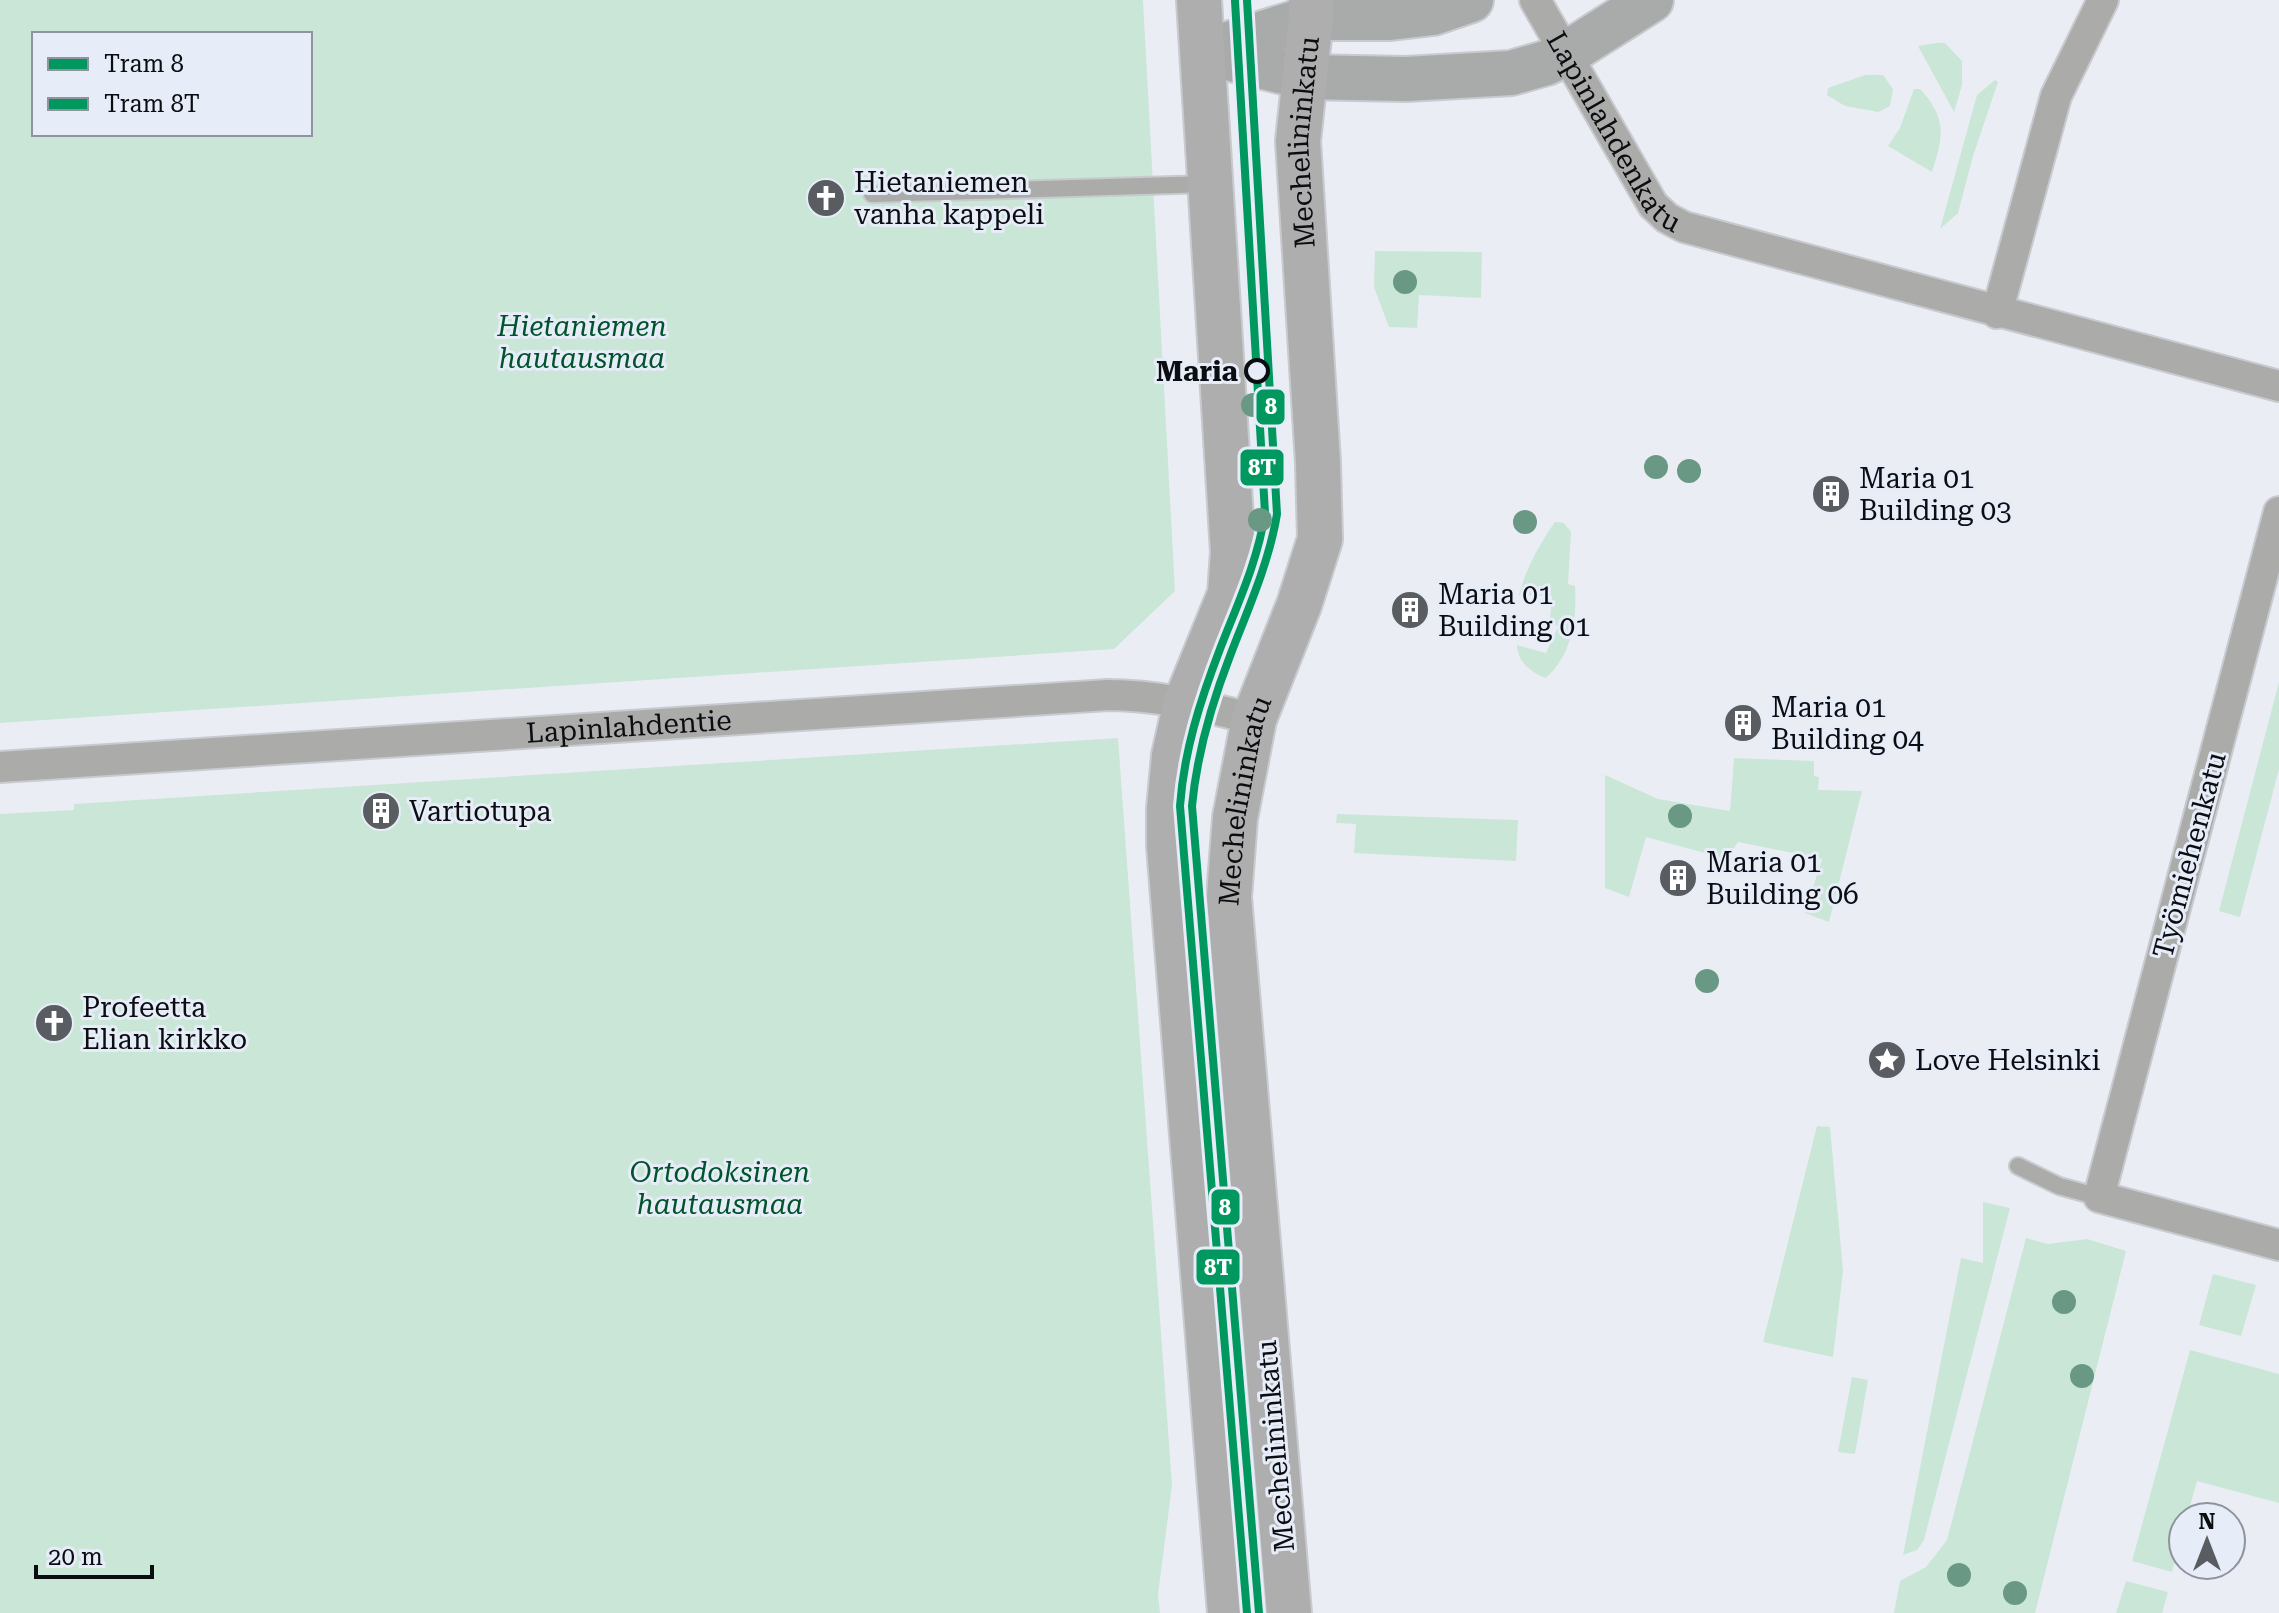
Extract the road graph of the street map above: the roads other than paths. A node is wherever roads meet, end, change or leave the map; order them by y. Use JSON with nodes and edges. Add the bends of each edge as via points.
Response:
{"nodes":[{"id":1,"x":1199,"y":0,"type":"edge"},
{"id":2,"x":1471,"y":0,"type":"edge"},
{"id":3,"x":1535,"y":0,"type":"edge"},
{"id":4,"x":1651,"y":0,"type":"edge"},
{"id":5,"x":2103,"y":0,"type":"edge"},
{"id":6,"x":1311,"y":9,"type":"edge"},
{"id":7,"x":1203,"y":52,"type":"junction"},
{"id":8,"x":1566,"y":54,"type":"junction"},
{"id":9,"x":1304,"y":77,"type":"junction"},
{"id":10,"x":1210,"y":184,"type":"junction"},
{"id":11,"x":872,"y":194,"type":"dead end"},
{"id":12,"x":1991,"y":311,"type":"junction"},
{"id":13,"x":2279,"y":386,"type":"edge"},
{"id":14,"x":2279,"y":512,"type":"edge"},
{"id":15,"x":1186,"y":702,"type":"junction"},
{"id":16,"x":1254,"y":719,"type":"junction"},
{"id":17,"x":0,"y":767,"type":"edge"},
{"id":18,"x":2018,"y":1166,"type":"dead end"},
{"id":19,"x":2099,"y":1197,"type":"junction"},
{"id":20,"x":2279,"y":1245,"type":"edge"},
{"id":21,"x":1230,"y":1613,"type":"edge"},
{"id":22,"x":1289,"y":1613,"type":"edge"}],
"edges":[{"from":1,"to":7,"type":"main road","name":"Mechelininkatu"},
{"from":2,"to":6,"type":"main road","via":[[1433,13],[1390,18]]},
{"from":3,"to":8,"type":"street","name":"Lapinlahdenkatu"},
{"from":4,"to":8,"type":"main road"},
{"from":5,"to":12,"type":"street","via":[[2056,96]]},
{"from":6,"to":7,"type":"main road"},
{"from":6,"to":9,"type":"main road","name":"Mechelininkatu"},
{"from":7,"to":9,"type":"main road"},
{"from":7,"to":10,"type":"main road","name":"Mechelininkatu"},
{"from":8,"to":9,"type":"main road","via":[[1511,73]]},
{"from":8,"to":12,"type":"street","name":"Lapinlahdenkatu","via":[[1653,205],[1667,218]]},
{"from":9,"to":16,"type":"main road","name":"Mechelininkatu","via":[[1298,141],[1320,539]]},
{"from":10,"to":11,"type":"lane"},
{"from":10,"to":15,"type":"main road","name":"Mechelininkatu","via":[[1233,552],[1230,594]]},
{"from":12,"to":13,"type":"street","name":"Lapinlahdenkatu"},
{"from":14,"to":19,"type":"street","name":"Työmiehenkatu"},
{"from":15,"to":16,"type":"street","name":"Lapinlahdentie"},
{"from":15,"to":17,"type":"street","name":"Lapinlahdentie","via":[[1108,695]]},
{"from":15,"to":21,"type":"main road","name":"Mechelininkatu","via":[[1174,756],[1169,845]]},
{"from":16,"to":22,"type":"main road","name":"Mechelininkatu","via":[[1235,818],[1229,897]]},
{"from":18,"to":19,"type":"lane","via":[[2059,1186]]},
{"from":19,"to":20,"type":"street"}]}
